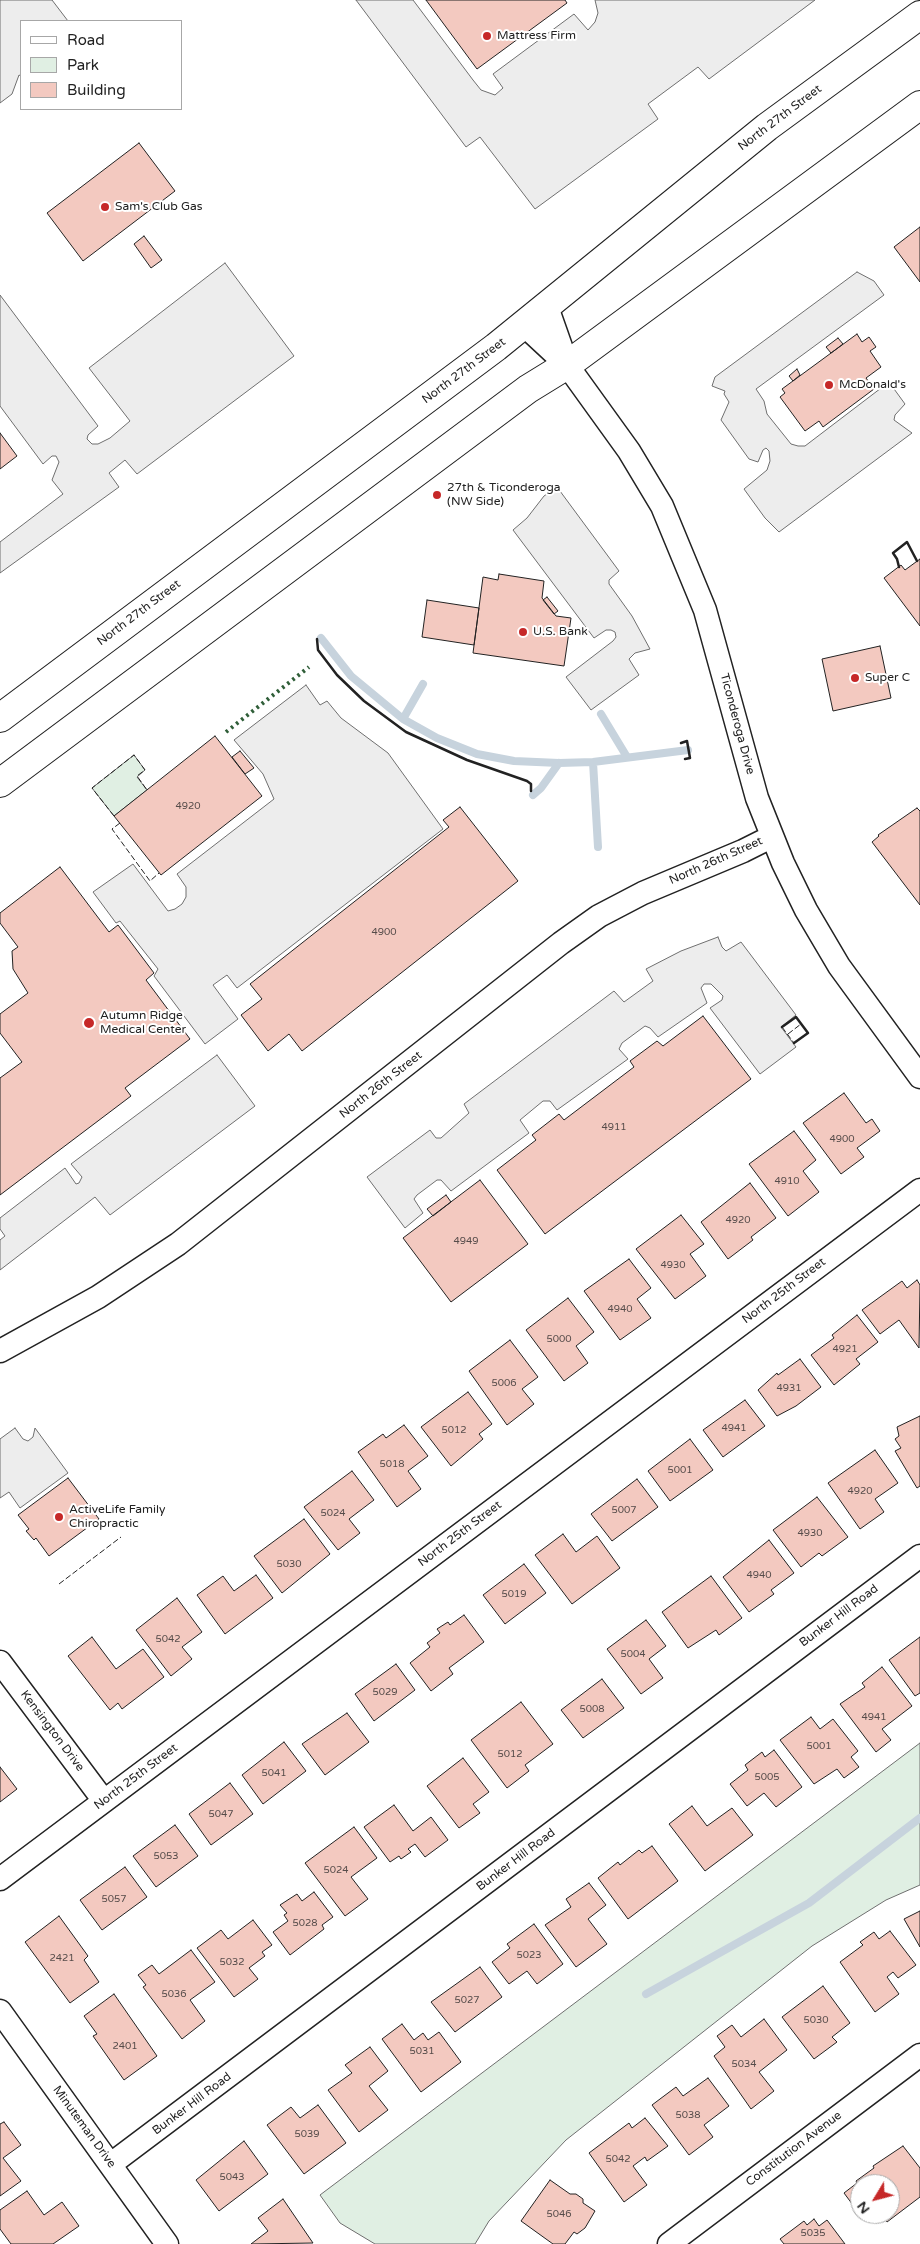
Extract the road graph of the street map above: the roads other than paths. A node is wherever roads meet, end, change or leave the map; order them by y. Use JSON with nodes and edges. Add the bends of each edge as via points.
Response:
{"nodes":[{"id":1,"x":920,"y":15,"type":"edge"},
{"id":2,"x":920,"y":105,"type":"edge"},
{"id":3,"x":547,"y":307,"type":"junction"},
{"id":4,"x":524,"y":325,"type":"junction"},
{"id":5,"x":567,"y":364,"type":"junction"},
{"id":6,"x":0,"y":718,"type":"edge"},
{"id":7,"x":0,"y":783,"type":"edge"},
{"id":8,"x":771,"y":837,"type":"junction"},
{"id":9,"x":920,"y":1077,"type":"edge"},
{"id":10,"x":920,"y":1190,"type":"edge"},
{"id":11,"x":0,"y":1351,"type":"edge"},
{"id":12,"x":920,"y":1556,"type":"edge"},
{"id":13,"x":0,"y":1662,"type":"edge"},
{"id":14,"x":104,"y":1800,"type":"junction"},
{"id":15,"x":0,"y":1879,"type":"edge"},
{"id":16,"x":0,"y":2011,"type":"edge"},
{"id":17,"x":920,"y":2054,"type":"edge"},
{"id":18,"x":111,"y":2164,"type":"junction"},
{"id":19,"x":167,"y":2244,"type":"edge"},
{"id":20,"x":669,"y":2244,"type":"edge"}],
"edges":[{"from":1,"to":3,"type":"main road","name":"North 27th Street","via":[[760,132]]},
{"from":2,"to":5,"type":"main road"},
{"from":3,"to":4,"type":"main road","name":"North 27th Street"},
{"from":3,"to":5,"type":"street","name":"Ticonderoga Drive"},
{"from":4,"to":5,"type":"street","name":"Ticonderoga Drive"},
{"from":4,"to":6,"type":"main road","name":"North 27th Street"},
{"from":5,"to":7,"type":"main road","via":[[528,389]]},
{"from":5,"to":8,"type":"street","name":"Ticonderoga Drive","via":[[629,451],[676,535],[705,610],[757,798]]},
{"from":8,"to":9,"type":"street","name":"Ticonderoga Drive","via":[[831,954]]},
{"from":8,"to":11,"type":"street","name":"North 26th Street","via":[[643,893],[599,916],[178,1244],[98,1297]]},
{"from":10,"to":14,"type":"street","name":"North 25th Street"},
{"from":12,"to":18,"type":"street","name":"Bunker Hill Road"},
{"from":13,"to":14,"type":"street","name":"Kensington Drive"},
{"from":14,"to":15,"type":"street","name":"North 25th Street"},
{"from":16,"to":18,"type":"street","name":"Minuteman Drive"},
{"from":17,"to":20,"type":"street","name":"Constitution Avenue"},
{"from":18,"to":19,"type":"street","name":"Minuteman Drive"}]}
